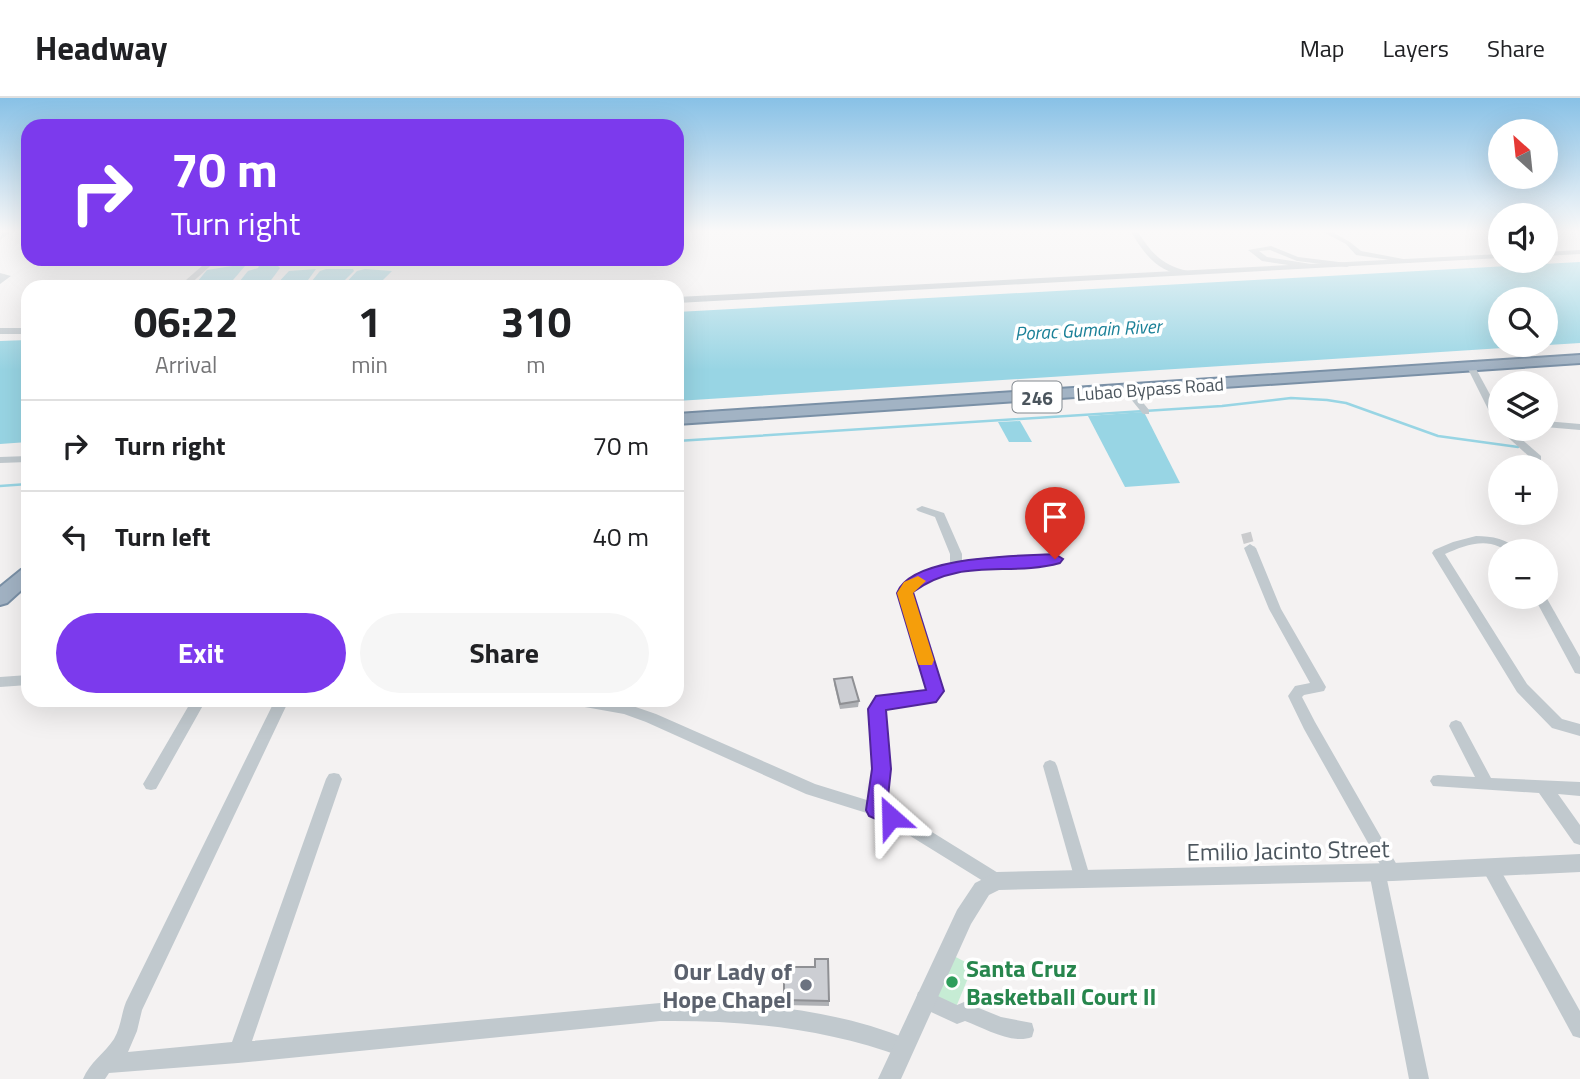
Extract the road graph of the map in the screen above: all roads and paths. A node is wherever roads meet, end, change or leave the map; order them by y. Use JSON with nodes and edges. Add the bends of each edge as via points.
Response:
{"nodes":[{"id":1,"x":1117,"y":278,"type":"edge"},
{"id":2,"x":684,"y":300,"type":"edge"},
{"id":3,"x":0,"y":331,"type":"edge"},
{"id":4,"x":21,"y":331,"type":"edge"},
{"id":5,"x":1580,"y":359,"type":"edge"},
{"id":6,"x":1471,"y":367,"type":"junction"},
{"id":7,"x":1396,"y":372,"type":"joint"},
{"id":8,"x":1129,"y":391,"type":"junction"},
{"id":9,"x":1488,"y":400,"type":"edge"},
{"id":10,"x":1144,"y":410,"type":"dead end"},
{"id":11,"x":684,"y":419,"type":"edge"},
{"id":12,"x":1558,"y":425,"type":"edge"},
{"id":13,"x":1580,"y":427,"type":"edge"},
{"id":14,"x":1517,"y":441,"type":"edge"},
{"id":15,"x":1533,"y":455,"type":"edge"},
{"id":16,"x":21,"y":459,"type":"edge"},
{"id":17,"x":0,"y":460,"type":"edge"},
{"id":18,"x":922,"y":509,"type":"dead end"},
{"id":19,"x":1488,"y":541,"type":"edge"},
{"id":20,"x":1251,"y":548,"type":"tunnel mouth"},
{"id":21,"x":1055,"y":559,"type":"dead end"},
{"id":22,"x":956,"y":565,"type":"junction"},
{"id":23,"x":21,"y":580,"type":"edge"},
{"id":24,"x":0,"y":598,"type":"edge"},
{"id":25,"x":1546,"y":609,"type":"edge"},
{"id":26,"x":1580,"y":669,"type":"edge"},
{"id":27,"x":21,"y":680,"type":"edge"},
{"id":28,"x":0,"y":682,"type":"edge"},
{"id":29,"x":195,"y":707,"type":"edge"},
{"id":30,"x":279,"y":707,"type":"edge"},
{"id":31,"x":613,"y":707,"type":"edge"},
{"id":32,"x":1456,"y":726,"type":"dead end"},
{"id":33,"x":1580,"y":730,"type":"edge"},
{"id":34,"x":1050,"y":766,"type":"dead end"},
{"id":35,"x":334,"y":779,"type":"dead end"},
{"id":36,"x":1438,"y":781,"type":"dead end"},
{"id":37,"x":151,"y":784,"type":"dead end"},
{"id":38,"x":1487,"y":784,"type":"junction"},
{"id":39,"x":1545,"y":789,"type":"junction"},
{"id":40,"x":1580,"y":789,"type":"edge"},
{"id":41,"x":877,"y":810,"type":"junction"},
{"id":42,"x":1580,"y":838,"type":"edge"},
{"id":43,"x":1580,"y":863,"type":"edge"},
{"id":44,"x":1492,"y":869,"type":"junction"},
{"id":45,"x":1385,"y":872,"type":"junction"},
{"id":46,"x":1083,"y":880,"type":"junction"},
{"id":47,"x":997,"y":881,"type":"junction"},
{"id":48,"x":925,"y":999,"type":"junction"},
{"id":49,"x":1580,"y":1029,"type":"edge"},
{"id":50,"x":1025,"y":1030,"type":"dead end"},
{"id":51,"x":903,"y":1046,"type":"junction"},
{"id":52,"x":238,"y":1053,"type":"junction"},
{"id":53,"x":99,"y":1071,"type":"edge"},
{"id":54,"x":889,"y":1079,"type":"edge"},
{"id":55,"x":1419,"y":1079,"type":"edge"}],
"edges":[{"from":1,"to":2,"type":"street"},
{"from":3,"to":4,"type":"street"},
{"from":5,"to":6,"type":"highway","name":"Lubao Bypass Road"},
{"from":6,"to":7,"type":"highway","name":"Lubao Bypass Road"},
{"from":6,"to":9,"type":"street"},
{"from":7,"to":8,"type":"highway","name":"Lubao Bypass Road","number":"246"},
{"from":8,"to":10,"type":"street"},
{"from":8,"to":11,"type":"highway","name":"Lubao Bypass Road","number":"246"},
{"from":12,"to":13,"type":"street"},
{"from":14,"to":15,"type":"street"},
{"from":16,"to":17,"type":"street"},
{"from":18,"to":22,"type":"street","via":[[940,515]]},
{"from":19,"to":33,"type":"street","via":[[1469,540],[1438,553],[1522,688],[1558,724]]},
{"from":20,"to":45,"type":"street","via":[[1275,609],[1319,687],[1300,690],[1295,696]]},
{"from":21,"to":22,"type":"street"},
{"from":22,"to":41,"type":"street","via":[[906,589],[935,691],[930,697],[878,704],[881,769]]},
{"from":23,"to":24,"type":"highway"},
{"from":25,"to":26,"type":"street"},
{"from":27,"to":28,"type":"street"},
{"from":29,"to":37,"type":"street"},
{"from":30,"to":53,"type":"street","via":[[133,1009],[134,1016],[111,1060]]},
{"from":31,"to":41,"type":"street","via":[[651,718],[811,789]]},
{"from":32,"to":38,"type":"street"},
{"from":34,"to":46,"type":"street"},
{"from":35,"to":52,"type":"street"},
{"from":36,"to":38,"type":"street"},
{"from":38,"to":39,"type":"street"},
{"from":39,"to":40,"type":"street"},
{"from":39,"to":42,"type":"street"},
{"from":41,"to":47,"type":"street"},
{"from":43,"to":44,"type":"street","name":"Emilio Jacinto Street"},
{"from":44,"to":45,"type":"street","name":"Emilio Jacinto Street"},
{"from":44,"to":49,"type":"street"},
{"from":45,"to":46,"type":"street","name":"Emilio Jacinto Street"},
{"from":45,"to":55,"type":"street"},
{"from":46,"to":47,"type":"street","name":"Emilio Jacinto Street"},
{"from":47,"to":48,"type":"street","via":[[982,889],[964,917]]},
{"from":48,"to":50,"type":"street","via":[[957,1015],[964,1011]]},
{"from":48,"to":51,"type":"street"},
{"from":51,"to":52,"type":"street","via":[[829,1023],[699,1011],[577,1018]]},
{"from":51,"to":54,"type":"street"},
{"from":52,"to":53,"type":"street"}]}
